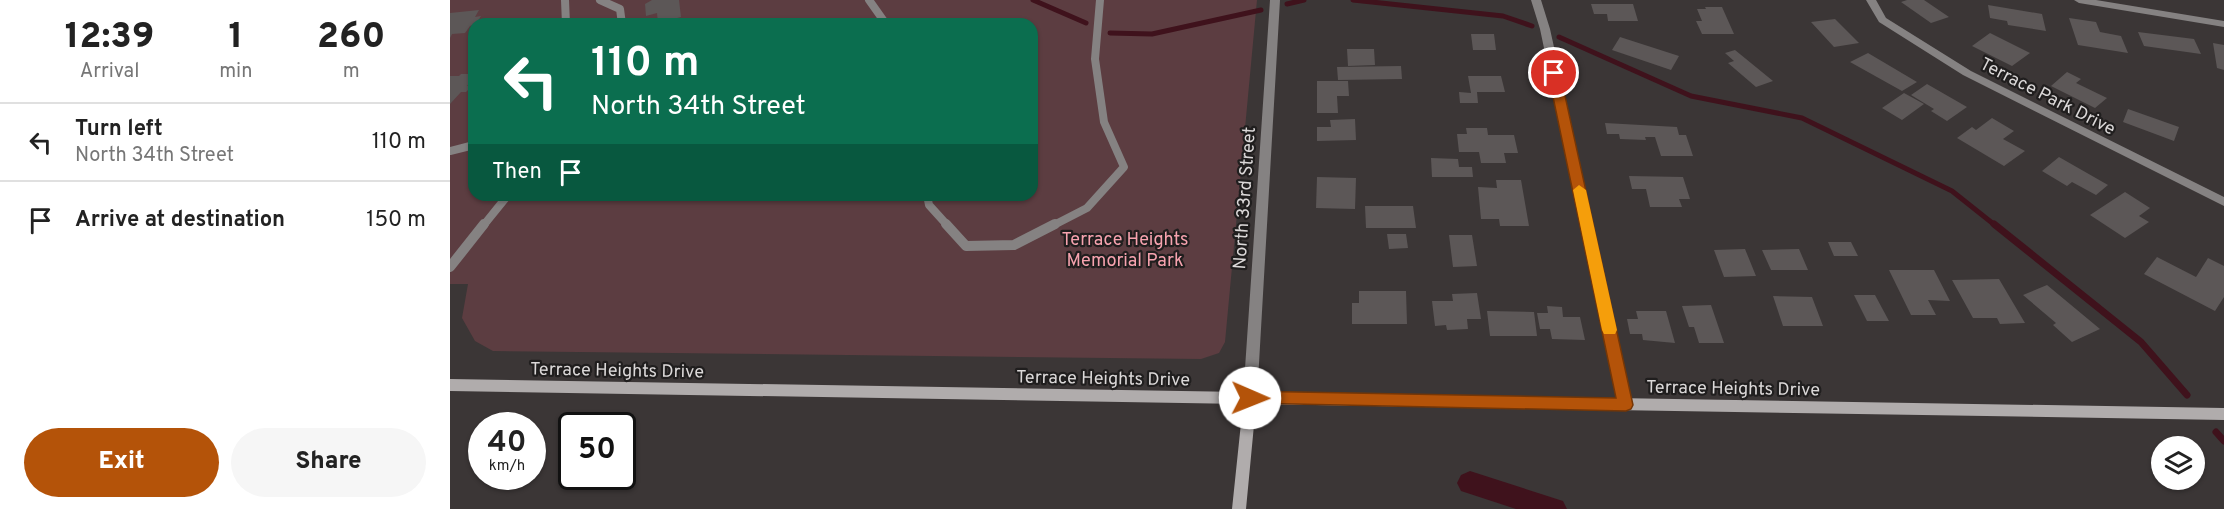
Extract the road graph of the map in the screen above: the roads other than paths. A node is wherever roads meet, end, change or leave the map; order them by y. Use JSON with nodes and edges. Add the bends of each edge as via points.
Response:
{"nodes":[{"id":1,"x":565,"y":0,"type":"edge"},
{"id":2,"x":600,"y":0,"type":"edge"},
{"id":3,"x":869,"y":0,"type":"edge"},
{"id":4,"x":1100,"y":0,"type":"edge"},
{"id":5,"x":1275,"y":0,"type":"edge"},
{"id":6,"x":1536,"y":0,"type":"edge"},
{"id":7,"x":1871,"y":0,"type":"edge"},
{"id":8,"x":2079,"y":0,"type":"edge"},
{"id":9,"x":566,"y":18,"type":"edge"},
{"id":10,"x":623,"y":18,"type":"edge"},
{"id":11,"x":882,"y":18,"type":"edge"},
{"id":12,"x":2224,"y":24,"type":"edge"},
{"id":13,"x":468,"y":146,"type":"edge"},
{"id":14,"x":450,"y":151,"type":"edge"},
{"id":15,"x":503,"y":201,"type":"edge"},
{"id":16,"x":928,"y":201,"type":"edge"},
{"id":17,"x":2224,"y":202,"type":"edge"},
{"id":18,"x":450,"y":267,"type":"edge"},
{"id":19,"x":450,"y":385,"type":"edge"},
{"id":20,"x":1250,"y":398,"type":"junction"},
{"id":21,"x":1626,"y":405,"type":"junction"},
{"id":22,"x":2224,"y":414,"type":"edge"},
{"id":23,"x":1239,"y":509,"type":"edge"}],
"edges":[{"from":1,"to":9,"type":"lane"},
{"from":2,"to":10,"type":"lane","via":[[620,9]]},
{"from":3,"to":11,"type":"lane"},
{"from":4,"to":16,"type":"lane","via":[[1095,59],[1104,122],[1124,168],[1087,208],[1014,245],[966,246]]},
{"from":5,"to":20,"type":"street","name":"North 33rd Street"},
{"from":6,"to":21,"type":"street"},
{"from":7,"to":17,"type":"street","name":"Terrace Park Drive","via":[[1882,20],[1967,73]]},
{"from":8,"to":12,"type":"street"},
{"from":13,"to":14,"type":"lane"},
{"from":15,"to":18,"type":"lane"},
{"from":19,"to":20,"type":"main road","name":"Terrace Heights Drive"},
{"from":20,"to":21,"type":"main road","name":"Terrace Heights Drive"},
{"from":20,"to":23,"type":"main road"},
{"from":21,"to":22,"type":"main road","name":"Terrace Heights Drive"}]}
